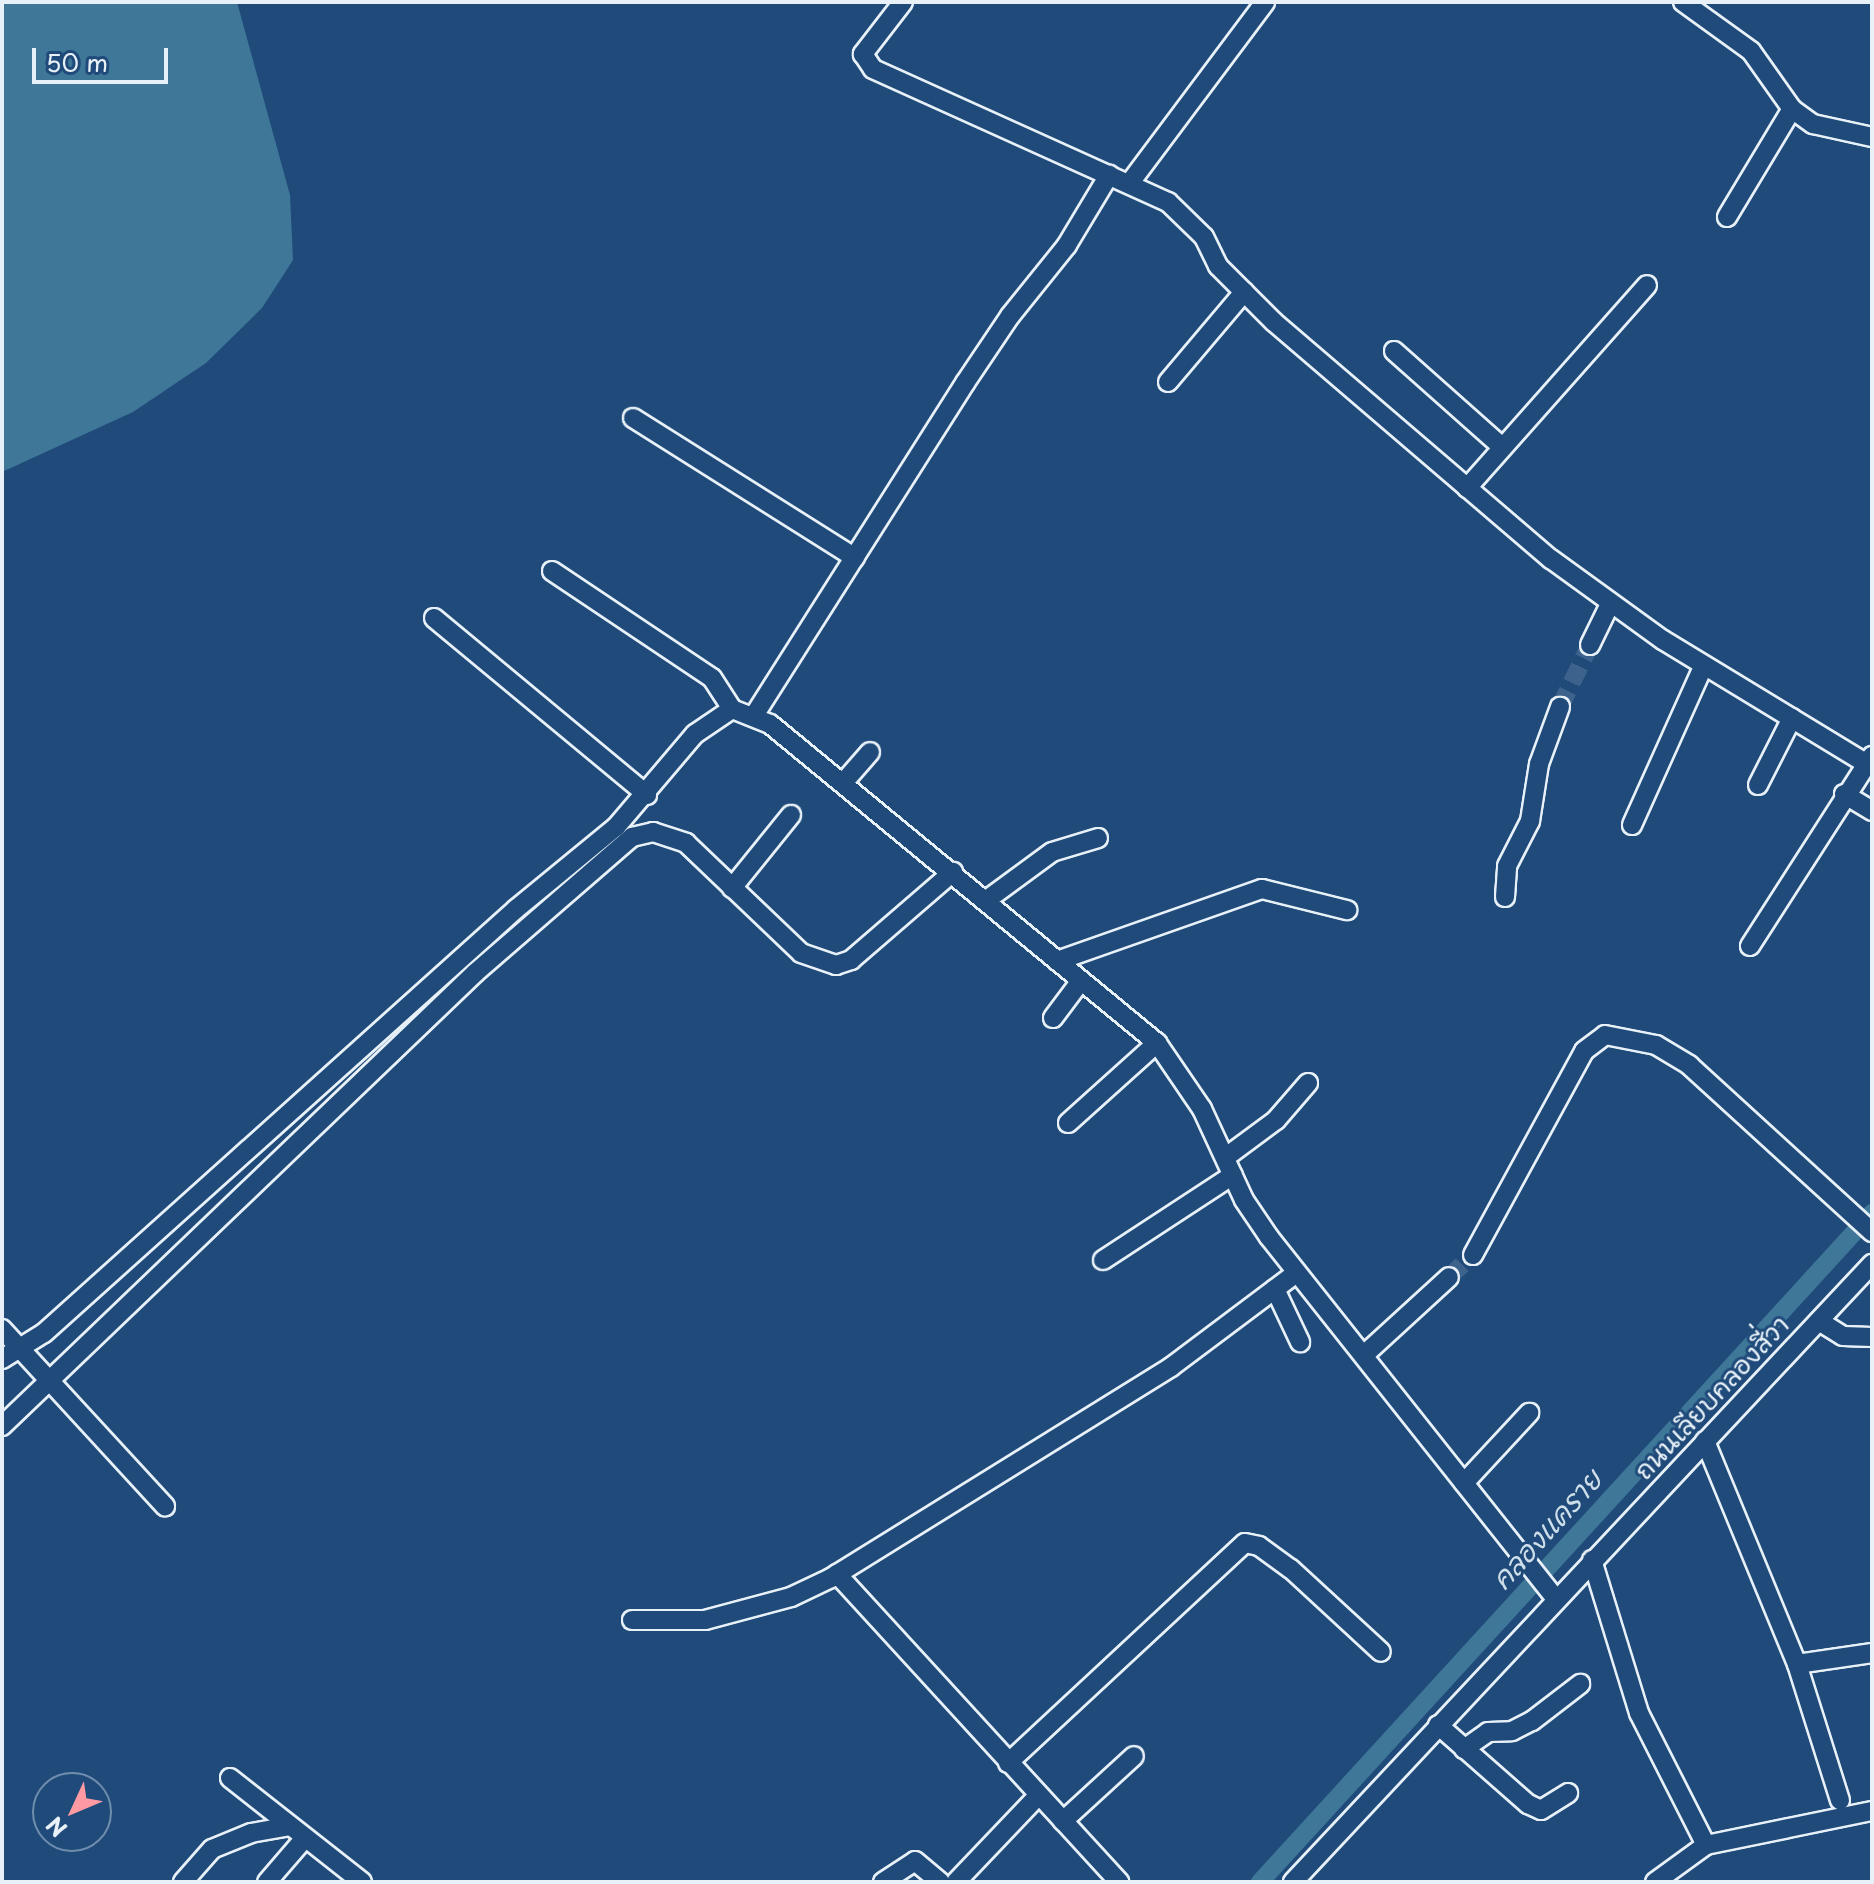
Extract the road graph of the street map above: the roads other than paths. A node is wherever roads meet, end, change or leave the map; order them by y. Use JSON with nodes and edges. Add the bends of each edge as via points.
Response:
{"nodes":[{"id":1,"x":903,"y":2,"type":"edge"},
{"id":2,"x":1265,"y":2,"type":"edge"},
{"id":3,"x":1683,"y":2,"type":"edge"},
{"id":4,"x":1792,"y":109,"type":"junction"},
{"id":5,"x":1872,"y":137,"type":"edge"},
{"id":6,"x":1109,"y":175,"type":"junction"},
{"id":7,"x":1129,"y":184,"type":"junction"},
{"id":8,"x":1727,"y":217,"type":"dead end"},
{"id":9,"x":1647,"y":285,"type":"dead end"},
{"id":10,"x":1244,"y":292,"type":"junction"},
{"id":11,"x":1394,"y":351,"type":"dead end"},
{"id":12,"x":1168,"y":382,"type":"dead end"},
{"id":13,"x":633,"y":418,"type":"dead end"},
{"id":14,"x":1501,"y":446,"type":"junction"},
{"id":15,"x":1467,"y":488,"type":"junction"},
{"id":16,"x":855,"y":558,"type":"junction"},
{"id":17,"x":552,"y":571,"type":"dead end"},
{"id":18,"x":1610,"y":604,"type":"junction"},
{"id":19,"x":434,"y":618,"type":"dead end"},
{"id":20,"x":1590,"y":645,"type":"tunnel mouth"},
{"id":21,"x":1704,"y":665,"type":"junction"},
{"id":22,"x":1560,"y":707,"type":"tunnel mouth"},
{"id":23,"x":732,"y":709,"type":"junction"},
{"id":24,"x":755,"y":714,"type":"junction"},
{"id":25,"x":1792,"y":718,"type":"junction"},
{"id":26,"x":870,"y":752,"type":"dead end"},
{"id":27,"x":1870,"y":762,"type":"edge"},
{"id":28,"x":843,"y":783,"type":"junction"},
{"id":29,"x":1758,"y":785,"type":"dead end"},
{"id":30,"x":1844,"y":794,"type":"junction"},
{"id":31,"x":647,"y":795,"type":"junction"},
{"id":32,"x":1872,"y":811,"type":"edge"},
{"id":33,"x":791,"y":815,"type":"dead end"},
{"id":34,"x":1632,"y":825,"type":"dead end"},
{"id":35,"x":1098,"y":838,"type":"dead end"},
{"id":36,"x":953,"y":872,"type":"junction"},
{"id":37,"x":732,"y":888,"type":"junction"},
{"id":38,"x":1505,"y":897,"type":"dead end"},
{"id":39,"x":988,"y":899,"type":"junction"},
{"id":40,"x":1347,"y":910,"type":"dead end"},
{"id":41,"x":1750,"y":946,"type":"dead end"},
{"id":42,"x":1057,"y":961,"type":"junction"},
{"id":43,"x":1080,"y":982,"type":"junction"},
{"id":44,"x":1053,"y":1018,"type":"dead end"},
{"id":45,"x":1157,"y":1043,"type":"junction"},
{"id":46,"x":1308,"y":1083,"type":"dead end"},
{"id":47,"x":1068,"y":1123,"type":"dead end"},
{"id":48,"x":1226,"y":1157,"type":"junction"},
{"id":49,"x":1233,"y":1175,"type":"junction"},
{"id":50,"x":1872,"y":1232,"type":"edge"},
{"id":51,"x":1473,"y":1255,"type":"tunnel mouth"},
{"id":52,"x":1103,"y":1260,"type":"dead end"},
{"id":53,"x":1872,"y":1264,"type":"edge"},
{"id":54,"x":1296,"y":1273,"type":"junction"},
{"id":55,"x":1449,"y":1277,"type":"tunnel mouth"},
{"id":56,"x":1275,"y":1289,"type":"junction"},
{"id":57,"x":1819,"y":1321,"type":"junction"},
{"id":58,"x":2,"y":1329,"type":"edge"},
{"id":59,"x":1872,"y":1337,"type":"edge"},
{"id":60,"x":1300,"y":1342,"type":"dead end"},
{"id":61,"x":19,"y":1349,"type":"junction"},
{"id":62,"x":1364,"y":1355,"type":"junction"},
{"id":63,"x":2,"y":1359,"type":"edge"},
{"id":64,"x":46,"y":1383,"type":"junction"},
{"id":65,"x":1529,"y":1413,"type":"dead end"},
{"id":66,"x":2,"y":1426,"type":"edge"},
{"id":67,"x":1705,"y":1441,"type":"junction"},
{"id":68,"x":1464,"y":1483,"type":"junction"},
{"id":69,"x":165,"y":1506,"type":"dead end"},
{"id":70,"x":1592,"y":1560,"type":"junction"},
{"id":71,"x":837,"y":1574,"type":"junction"},
{"id":72,"x":1555,"y":1598,"type":"junction"},
{"id":73,"x":632,"y":1620,"type":"dead end"},
{"id":74,"x":1381,"y":1652,"type":"dead end"},
{"id":75,"x":1872,"y":1653,"type":"edge"},
{"id":76,"x":1797,"y":1664,"type":"junction"},
{"id":77,"x":1580,"y":1684,"type":"dead end"},
{"id":78,"x":1438,"y":1725,"type":"junction"},
{"id":79,"x":1464,"y":1749,"type":"junction"},
{"id":80,"x":1134,"y":1756,"type":"dead end"},
{"id":81,"x":1008,"y":1763,"type":"junction"},
{"id":82,"x":230,"y":1778,"type":"dead end"},
{"id":83,"x":1568,"y":1793,"type":"dead end"},
{"id":84,"x":1038,"y":1796,"type":"junction"},
{"id":85,"x":1840,"y":1800,"type":"dead end"},
{"id":86,"x":1872,"y":1811,"type":"edge"},
{"id":87,"x":1063,"y":1821,"type":"junction"},
{"id":88,"x":289,"y":1826,"type":"junction"},
{"id":89,"x":304,"y":1839,"type":"junction"},
{"id":90,"x":1706,"y":1845,"type":"junction"},
{"id":91,"x":1107,"y":1878,"type":"edge"},
{"id":92,"x":1304,"y":1878,"type":"edge"},
{"id":93,"x":183,"y":1882,"type":"edge"},
{"id":94,"x":267,"y":1882,"type":"edge"},
{"id":95,"x":362,"y":1882,"type":"edge"},
{"id":96,"x":883,"y":1882,"type":"edge"},
{"id":97,"x":940,"y":1882,"type":"edge"},
{"id":98,"x":956,"y":1882,"type":"edge"},
{"id":99,"x":1655,"y":1882,"type":"edge"}],
"edges":[{"from":1,"to":6,"type":"street","via":[[863,54],[873,69]]},
{"from":2,"to":7,"type":"street"},
{"from":3,"to":4,"type":"street","via":[[1751,51]]},
{"from":4,"to":5,"type":"street","via":[[1813,124]]},
{"from":4,"to":8,"type":"street"},
{"from":6,"to":7,"type":"street"},
{"from":6,"to":16,"type":"street","via":[[1067,245],[980,360]]},
{"from":7,"to":10,"type":"street","via":[[1186,216],[1218,266]]},
{"from":9,"to":14,"type":"street"},
{"from":10,"to":12,"type":"street"},
{"from":10,"to":15,"type":"street"},
{"from":11,"to":14,"type":"street"},
{"from":13,"to":16,"type":"street"},
{"from":14,"to":15,"type":"street"},
{"from":15,"to":18,"type":"street"},
{"from":16,"to":24,"type":"street"},
{"from":17,"to":23,"type":"street","via":[[712,678]]},
{"from":18,"to":20,"type":"street"},
{"from":18,"to":21,"type":"street"},
{"from":19,"to":31,"type":"street"},
{"from":21,"to":25,"type":"street"},
{"from":21,"to":34,"type":"street"},
{"from":22,"to":38,"type":"street","via":[[1539,764],[1530,821],[1507,866]]},
{"from":23,"to":24,"type":"street"},
{"from":23,"to":31,"type":"street","via":[[695,734]]},
{"from":24,"to":28,"type":"street"},
{"from":25,"to":27,"type":"street"},
{"from":25,"to":29,"type":"street"},
{"from":26,"to":28,"type":"street"},
{"from":27,"to":30,"type":"street"},
{"from":28,"to":36,"type":"street"},
{"from":30,"to":32,"type":"street"},
{"from":30,"to":41,"type":"street"},
{"from":31,"to":61,"type":"street","via":[[55,1323]]},
{"from":33,"to":37,"type":"street"},
{"from":35,"to":39,"type":"street","via":[[1052,852]]},
{"from":36,"to":37,"type":"street","via":[[851,960],[836,965],[801,953]]},
{"from":36,"to":39,"type":"street"},
{"from":37,"to":64,"type":"street","via":[[672,836],[653,832],[616,847],[256,1178]]},
{"from":39,"to":42,"type":"street"},
{"from":40,"to":42,"type":"street","via":[[1262,889]]},
{"from":42,"to":43,"type":"street"},
{"from":43,"to":44,"type":"street"},
{"from":43,"to":45,"type":"street"},
{"from":45,"to":47,"type":"street"},
{"from":45,"to":48,"type":"street","via":[[1202,1109]]},
{"from":46,"to":48,"type":"street","via":[[1276,1120]]},
{"from":48,"to":49,"type":"street"},
{"from":49,"to":52,"type":"street"},
{"from":49,"to":54,"type":"street","via":[[1244,1200]]},
{"from":50,"to":51,"type":"street","via":[[1689,1065],[1656,1045],[1605,1035],[1584,1051]]},
{"from":53,"to":57,"type":"street","name":"ถนนเลียบคลองสี่วา"},
{"from":54,"to":56,"type":"street"},
{"from":54,"to":62,"type":"street"},
{"from":55,"to":62,"type":"street"},
{"from":56,"to":60,"type":"street"},
{"from":56,"to":71,"type":"street","via":[[1171,1367]]},
{"from":57,"to":59,"type":"street","via":[[1843,1336]]},
{"from":57,"to":67,"type":"street","name":"ถนนเลียบคลองสี่วา"},
{"from":58,"to":61,"type":"street"},
{"from":61,"to":63,"type":"street"},
{"from":61,"to":64,"type":"street"},
{"from":62,"to":68,"type":"street"},
{"from":64,"to":66,"type":"street"},
{"from":64,"to":69,"type":"street"},
{"from":65,"to":68,"type":"street"},
{"from":67,"to":70,"type":"street","name":"ถนนเลียบคลองสี่วา"},
{"from":67,"to":76,"type":"street"},
{"from":68,"to":72,"type":"street"},
{"from":70,"to":72,"type":"street","name":"ถนนเลียบคลองสี่วา"},
{"from":70,"to":90,"type":"street","via":[[1639,1713]]},
{"from":71,"to":73,"type":"street","via":[[791,1597],[705,1620]]},
{"from":71,"to":81,"type":"street"},
{"from":72,"to":78,"type":"street","name":"ถนนเลียบคลองสี่วา"},
{"from":74,"to":81,"type":"street","via":[[1291,1569],[1259,1546],[1245,1543]]},
{"from":75,"to":76,"type":"street"},
{"from":76,"to":85,"type":"street"},
{"from":77,"to":79,"type":"street","via":[[1532,1721],[1512,1731],[1488,1732]]},
{"from":78,"to":79,"type":"street"},
{"from":78,"to":92,"type":"street","name":"ถนนเลียบคลองสี่วา"},
{"from":79,"to":83,"type":"street","via":[[1541,1810]]},
{"from":80,"to":87,"type":"street"},
{"from":81,"to":84,"type":"street"},
{"from":82,"to":88,"type":"street"},
{"from":84,"to":87,"type":"street"},
{"from":84,"to":98,"type":"street"},
{"from":86,"to":90,"type":"street"},
{"from":87,"to":91,"type":"street"},
{"from":88,"to":89,"type":"street"},
{"from":88,"to":93,"type":"street","via":[[251,1833],[212,1849]]},
{"from":89,"to":94,"type":"street"},
{"from":89,"to":95,"type":"street"},
{"from":90,"to":99,"type":"street"},
{"from":96,"to":97,"type":"street","via":[[915,1861]]}]}
